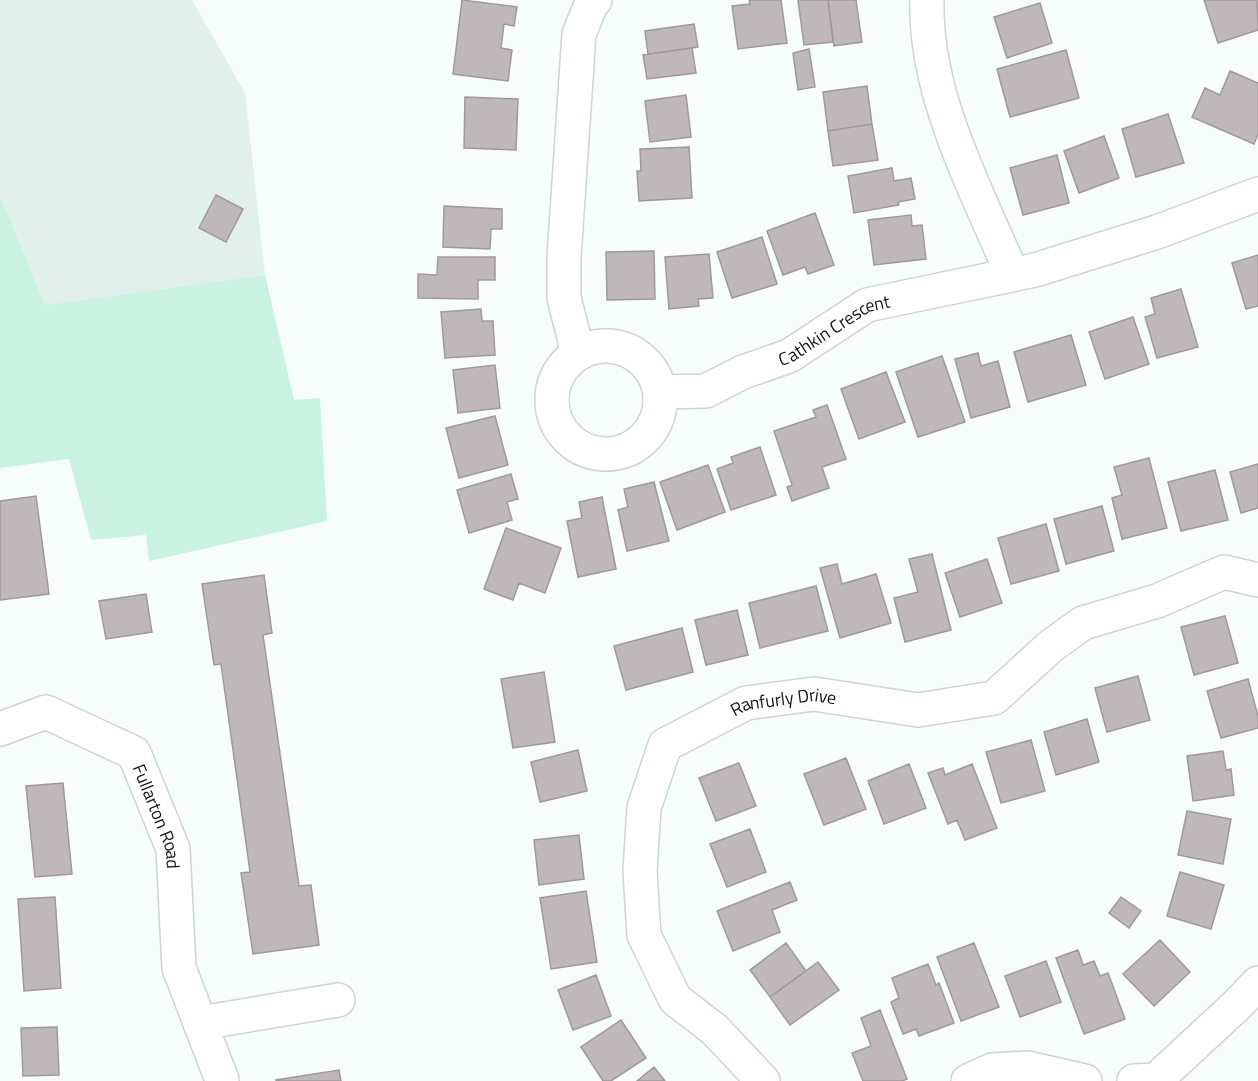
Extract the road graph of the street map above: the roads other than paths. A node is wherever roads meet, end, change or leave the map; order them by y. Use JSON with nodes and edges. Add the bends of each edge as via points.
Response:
{"nodes":[{"id":1,"x":595,"y":0,"type":"edge"},
{"id":2,"x":927,"y":0,"type":"edge"},
{"id":3,"x":1258,"y":194,"type":"edge"},
{"id":4,"x":1012,"y":274,"type":"junction"},
{"id":5,"x":578,"y":352,"type":"junction"},
{"id":6,"x":660,"y":392,"type":"junction"},
{"id":7,"x":1258,"y":580,"type":"edge"},
{"id":8,"x":0,"y":729,"type":"edge"},
{"id":9,"x":1258,"y":983,"type":"edge"},
{"id":10,"x":338,"y":1000,"type":"dead end"},
{"id":11,"x":200,"y":1023,"type":"junction"},
{"id":12,"x":222,"y":1080,"type":"edge"},
{"id":13,"x":763,"y":1081,"type":"edge"},
{"id":14,"x":968,"y":1081,"type":"edge"},
{"id":15,"x":1085,"y":1081,"type":"edge"},
{"id":16,"x":1134,"y":1081,"type":"edge"}],
"edges":[{"from":1,"to":5,"type":"street","via":[[579,34],[564,258],[564,298]]},
{"from":2,"to":4,"type":"street","via":[[932,65],[957,144]]},
{"from":3,"to":4,"type":"street","name":"Cathkin Crescent","via":[[1157,232]]},
{"from":4,"to":6,"type":"street","name":"Cathkin Crescent","via":[[867,305],[789,356],[743,372],[706,391]]},
{"from":5,"to":6,"type":"street","via":[[612,345],[630,350],[655,375]]},
{"from":5,"to":6,"type":"street","via":[[564,364],[555,380],[553,416],[574,445],[590,453],[608,455],[641,442],[653,427]]},
{"from":7,"to":13,"type":"street","name":"Ranfurly Drive","via":[[1224,572],[1156,601],[1083,623],[1051,646],[994,698],[918,710],[814,694],[746,703],[665,745],[644,808],[640,871],[644,935],[675,999],[715,1030]]},
{"from":8,"to":11,"type":"street","name":"Fullarton Road","via":[[46,712],[134,753],[173,849],[180,969]]},
{"from":9,"to":16,"type":"street","via":[[1156,1080]]},
{"from":10,"to":11,"type":"street"},
{"from":11,"to":12,"type":"street","name":"Fullarton Road"},
{"from":14,"to":15,"type":"street","via":[[992,1070],[1028,1068]]}]}
